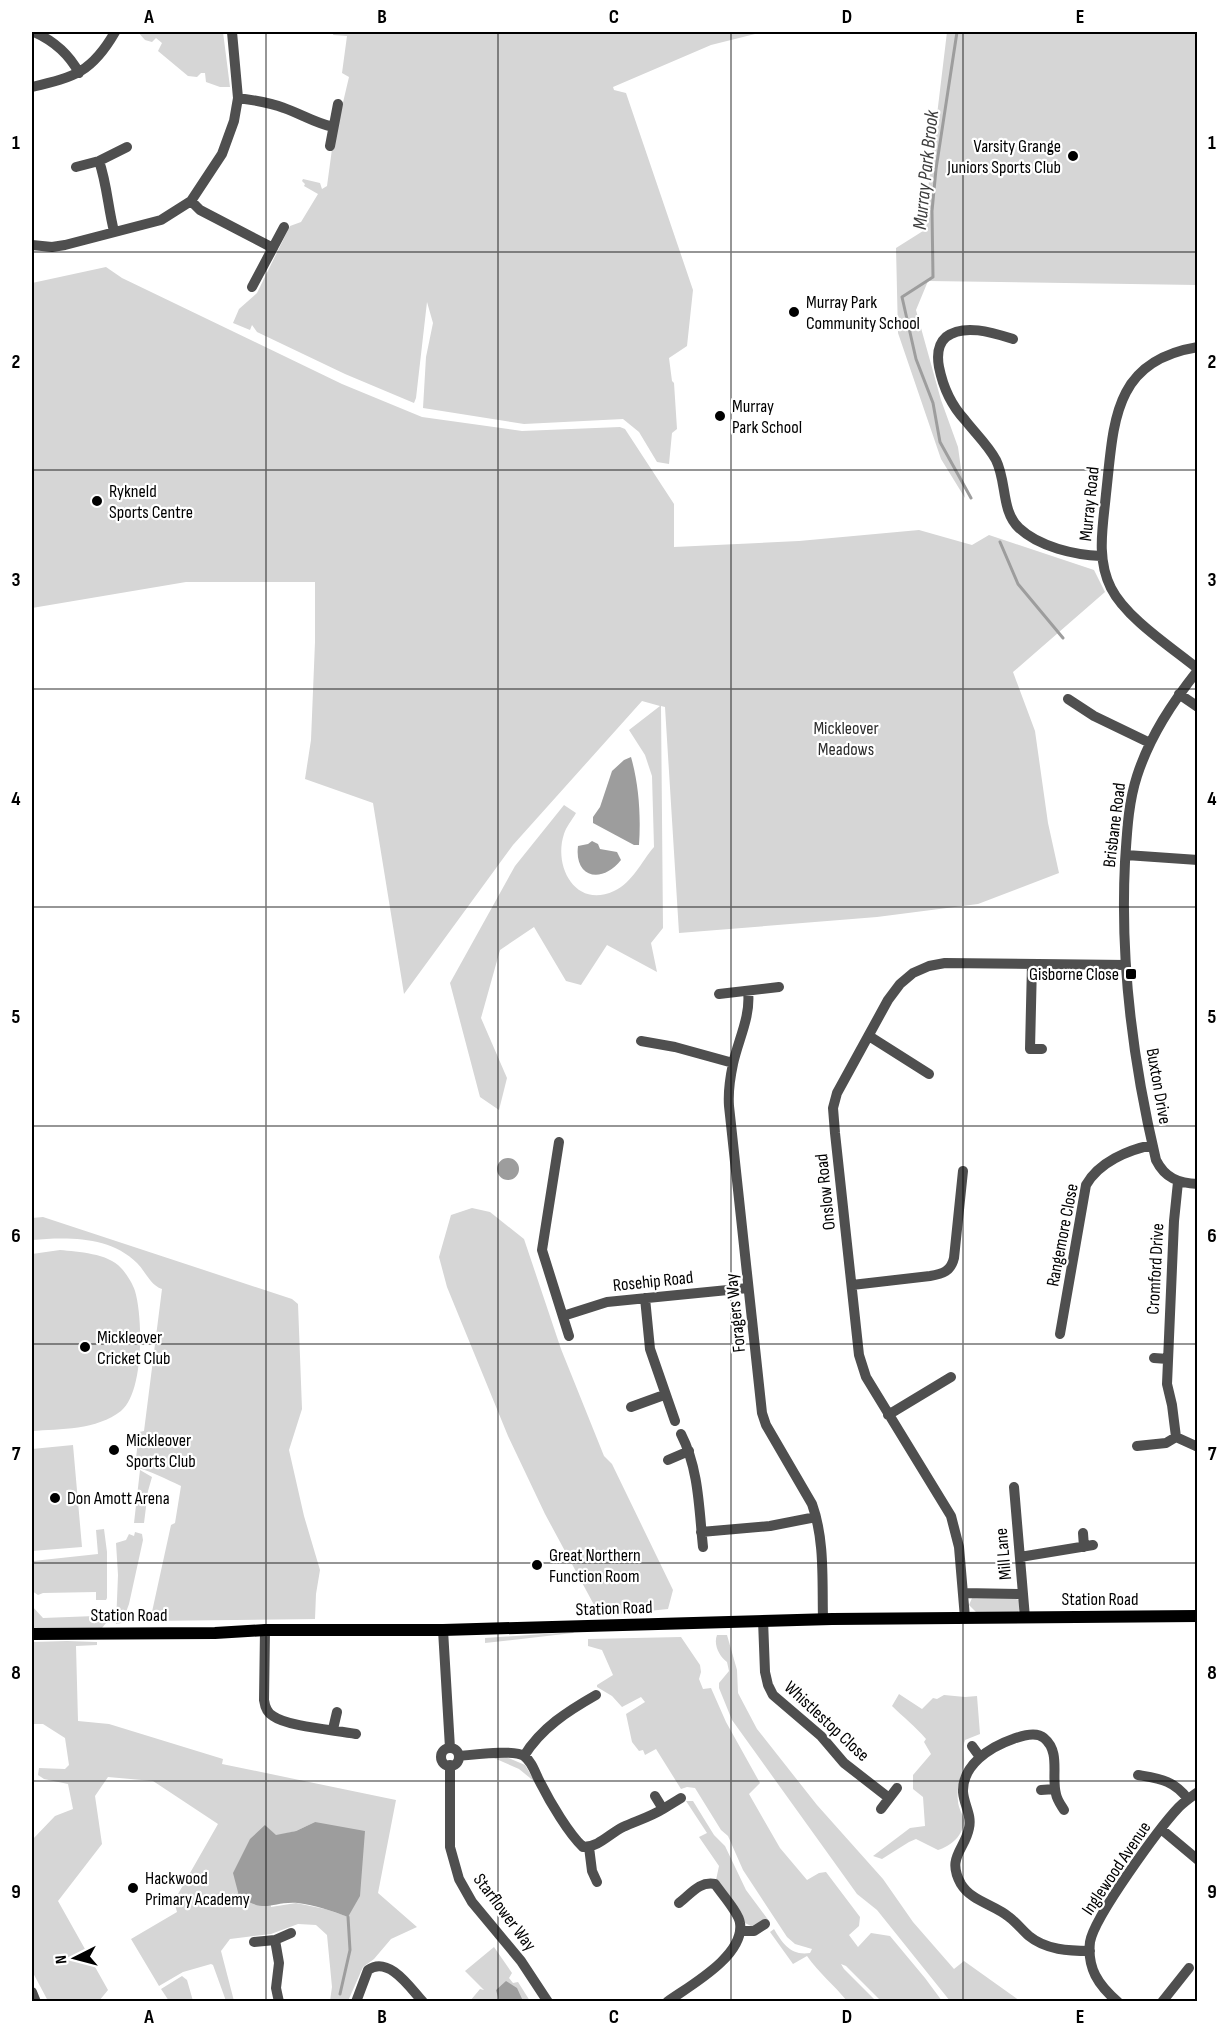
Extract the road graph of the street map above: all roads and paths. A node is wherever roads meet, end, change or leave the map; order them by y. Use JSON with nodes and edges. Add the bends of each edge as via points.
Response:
{"nodes":[{"id":1,"x":33,"y":32,"type":"edge"},
{"id":2,"x":115,"y":32,"type":"edge"},
{"id":3,"x":232,"y":32,"type":"edge"},
{"id":4,"x":79,"y":73,"type":"junction"},
{"id":5,"x":32,"y":87,"type":"edge"},
{"id":6,"x":238,"y":98,"type":"junction"},
{"id":7,"x":338,"y":104,"type":"dead end"},
{"id":8,"x":333,"y":127,"type":"junction"},
{"id":9,"x":330,"y":146,"type":"dead end"},
{"id":10,"x":127,"y":147,"type":"dead end"},
{"id":11,"x":99,"y":161,"type":"junction"},
{"id":12,"x":76,"y":167,"type":"dead end"},
{"id":13,"x":191,"y":201,"type":"junction"},
{"id":14,"x":284,"y":227,"type":"dead end"},
{"id":15,"x":114,"y":231,"type":"junction"},
{"id":16,"x":32,"y":245,"type":"edge"},
{"id":17,"x":273,"y":248,"type":"junction"},
{"id":18,"x":252,"y":286,"type":"dead end"},
{"id":19,"x":1013,"y":339,"type":"dead end"},
{"id":20,"x":1197,"y":347,"type":"edge"},
{"id":21,"x":1101,"y":556,"type":"junction"},
{"id":22,"x":1197,"y":670,"type":"edge"},
{"id":23,"x":1179,"y":694,"type":"junction"},
{"id":24,"x":1068,"y":699,"type":"dead end"},
{"id":25,"x":1197,"y":707,"type":"edge"},
{"id":26,"x":1084,"y":710,"type":"junction"},
{"id":27,"x":1076,"y":720,"type":"dead end"},
{"id":28,"x":1150,"y":743,"type":"junction"},
{"id":29,"x":1126,"y":855,"type":"junction"},
{"id":30,"x":1197,"y":860,"type":"edge"},
{"id":31,"x":1032,"y":964,"type":"junction"},
{"id":32,"x":1125,"y":965,"type":"junction"},
{"id":33,"x":779,"y":987,"type":"dead end"},
{"id":34,"x":748,"y":991,"type":"junction"},
{"id":35,"x":719,"y":994,"type":"dead end"},
{"id":36,"x":869,"y":1036,"type":"junction"},
{"id":37,"x":641,"y":1041,"type":"dead end"},
{"id":38,"x":1042,"y":1049,"type":"dead end"},
{"id":39,"x":733,"y":1064,"type":"junction"},
{"id":40,"x":921,"y":1073,"type":"dead end"},
{"id":41,"x":559,"y":1142,"type":"dead end"},
{"id":42,"x":1152,"y":1145,"type":"junction"},
{"id":43,"x":963,"y":1171,"type":"dead end"},
{"id":44,"x":1178,"y":1182,"type":"junction"},
{"id":45,"x":1197,"y":1184,"type":"edge"},
{"id":46,"x":852,"y":1285,"type":"junction"},
{"id":47,"x":748,"y":1288,"type":"junction"},
{"id":48,"x":645,"y":1298,"type":"junction"},
{"id":49,"x":563,"y":1316,"type":"junction"},
{"id":50,"x":1060,"y":1334,"type":"dead end"},
{"id":51,"x":569,"y":1336,"type":"dead end"},
{"id":52,"x":1154,"y":1358,"type":"dead end"},
{"id":53,"x":1168,"y":1359,"type":"junction"},
{"id":54,"x":951,"y":1377,"type":"dead end"},
{"id":55,"x":664,"y":1395,"type":"junction"},
{"id":56,"x":631,"y":1407,"type":"dead end"},
{"id":57,"x":888,"y":1415,"type":"junction"},
{"id":58,"x":675,"y":1420,"type":"dead end"},
{"id":59,"x":681,"y":1434,"type":"dead end"},
{"id":60,"x":1176,"y":1437,"type":"junction"},
{"id":61,"x":1137,"y":1446,"type":"dead end"},
{"id":62,"x":1197,"y":1447,"type":"edge"},
{"id":63,"x":689,"y":1451,"type":"junction"},
{"id":64,"x":668,"y":1460,"type":"dead end"},
{"id":65,"x":1014,"y":1487,"type":"dead end"},
{"id":66,"x":816,"y":1517,"type":"junction"},
{"id":67,"x":701,"y":1532,"type":"junction"},
{"id":68,"x":1083,"y":1533,"type":"dead end"},
{"id":69,"x":703,"y":1547,"type":"dead end"},
{"id":70,"x":1020,"y":1557,"type":"junction"},
{"id":71,"x":963,"y":1593,"type":"junction"},
{"id":72,"x":1023,"y":1594,"type":"junction"},
{"id":73,"x":1197,"y":1616,"type":"edge"},
{"id":74,"x":964,"y":1618,"type":"junction"},
{"id":75,"x":1025,"y":1618,"type":"junction"},
{"id":76,"x":823,"y":1619,"type":"junction"},
{"id":77,"x":763,"y":1620,"type":"junction"},
{"id":78,"x":265,"y":1630,"type":"junction"},
{"id":79,"x":443,"y":1630,"type":"junction"},
{"id":80,"x":32,"y":1634,"type":"edge"},
{"id":81,"x":596,"y":1695,"type":"dead end"},
{"id":82,"x":337,"y":1712,"type":"dead end"},
{"id":83,"x":333,"y":1730,"type":"junction"},
{"id":84,"x":356,"y":1734,"type":"dead end"},
{"id":85,"x":972,"y":1746,"type":"dead end"},
{"id":86,"x":450,"y":1748,"type":"junction"},
{"id":87,"x":459,"y":1756,"type":"junction"},
{"id":88,"x":524,"y":1756,"type":"junction"},
{"id":89,"x":980,"y":1757,"type":"junction"},
{"id":90,"x":450,"y":1765,"type":"junction"},
{"id":91,"x":1138,"y":1775,"type":"dead end"},
{"id":92,"x":897,"y":1788,"type":"dead end"},
{"id":93,"x":1041,"y":1790,"type":"dead end"},
{"id":94,"x":1055,"y":1790,"type":"junction"},
{"id":95,"x":1197,"y":1792,"type":"edge"},
{"id":96,"x":655,"y":1796,"type":"dead end"},
{"id":97,"x":681,"y":1798,"type":"dead end"},
{"id":98,"x":889,"y":1798,"type":"junction"},
{"id":99,"x":1188,"y":1799,"type":"junction"},
{"id":100,"x":663,"y":1809,"type":"junction"},
{"id":101,"x":881,"y":1809,"type":"dead end"},
{"id":102,"x":1064,"y":1810,"type":"dead end"},
{"id":103,"x":1161,"y":1830,"type":"junction"},
{"id":104,"x":589,"y":1847,"type":"junction"},
{"id":105,"x":1197,"y":1860,"type":"edge"},
{"id":106,"x":597,"y":1882,"type":"dead end"},
{"id":107,"x":679,"y":1903,"type":"dead end"},
{"id":108,"x":765,"y":1924,"type":"dead end"},
{"id":109,"x":740,"y":1931,"type":"junction"},
{"id":110,"x":291,"y":1934,"type":"dead end"},
{"id":111,"x":275,"y":1940,"type":"junction"},
{"id":112,"x":254,"y":1942,"type":"dead end"},
{"id":113,"x":1090,"y":1951,"type":"junction"},
{"id":114,"x":1174,"y":1967,"type":"dead end"},
{"id":115,"x":32,"y":1992,"type":"edge"},
{"id":116,"x":36,"y":2001,"type":"edge"},
{"id":117,"x":279,"y":2001,"type":"edge"},
{"id":118,"x":356,"y":2001,"type":"edge"},
{"id":119,"x":423,"y":2001,"type":"edge"},
{"id":120,"x":548,"y":2001,"type":"edge"},
{"id":121,"x":667,"y":2001,"type":"edge"},
{"id":122,"x":1118,"y":2001,"type":"edge"},
{"id":123,"x":1162,"y":2001,"type":"edge"}],
"edges":[{"from":1,"to":4,"type":"street","via":[[63,50]]},
{"from":2,"to":4,"type":"street","via":[[96,60]]},
{"from":3,"to":6,"type":"street"},
{"from":4,"to":5,"type":"street"},
{"from":6,"to":8,"type":"street","via":[[285,108]]},
{"from":6,"to":13,"type":"street","via":[[222,154]]},
{"from":7,"to":8,"type":"street"},
{"from":8,"to":9,"type":"street"},
{"from":10,"to":11,"type":"street"},
{"from":11,"to":12,"type":"street"},
{"from":11,"to":15,"type":"street"},
{"from":13,"to":15,"type":"street","via":[[161,220]]},
{"from":13,"to":17,"type":"street","via":[[200,210]]},
{"from":14,"to":17,"type":"street"},
{"from":15,"to":16,"type":"street","via":[[65,245]]},
{"from":17,"to":18,"type":"street"},
{"from":19,"to":21,"type":"street","via":[[974,330],[946,338],[937,357],[947,392],[997,461],[1009,513],[1019,528],[1052,545]]},
{"from":20,"to":21,"type":"street","name":"Murray Road","via":[[1175,351],[1155,361],[1136,378],[1120,404],[1113,432]]},
{"from":21,"to":22,"type":"street","name":"Murray Road","via":[[1107,578],[1123,606]]},
{"from":22,"to":23,"type":"street","name":"Brisbane Road"},
{"from":23,"to":25,"type":"street"},
{"from":23,"to":28,"type":"street","name":"Brisbane Road"},
{"from":24,"to":26,"type":"street"},
{"from":26,"to":27,"type":"street"},
{"from":26,"to":28,"type":"street"},
{"from":28,"to":29,"type":"street","name":"Brisbane Road","via":[[1132,793]]},
{"from":29,"to":30,"type":"street"},
{"from":29,"to":32,"type":"street","name":"Brisbane Road"},
{"from":31,"to":32,"type":"street","name":"Onslow Road"},
{"from":31,"to":36,"type":"street","name":"Onslow Road","via":[[945,963],[920,970],[900,984]]},
{"from":31,"to":38,"type":"street","via":[[1030,1049]]},
{"from":32,"to":42,"type":"street","name":"Buxton Drive"},
{"from":33,"to":34,"type":"street"},
{"from":34,"to":35,"type":"street"},
{"from":34,"to":39,"type":"street","name":"Foragers Way","via":[[747,1014]]},
{"from":36,"to":40,"type":"street"},
{"from":36,"to":46,"type":"street","name":"Onslow Road","via":[[837,1093],[833,1108]]},
{"from":37,"to":39,"type":"street"},
{"from":39,"to":47,"type":"street","name":"Foragers Way","via":[[729,1106]]},
{"from":41,"to":49,"type":"street","via":[[542,1250]]},
{"from":42,"to":44,"type":"street","name":"Buxton Drive","via":[[1158,1165]]},
{"from":42,"to":50,"type":"street","name":"Rangemore Close","via":[[1108,1163],[1086,1185]]},
{"from":43,"to":46,"type":"street","via":[[956,1184],[954,1258],[950,1269],[939,1275]]},
{"from":44,"to":45,"type":"street"},
{"from":44,"to":53,"type":"street","name":"Cromford Drive"},
{"from":46,"to":57,"type":"street","name":"Onslow Road","via":[[862,1369]]},
{"from":47,"to":48,"type":"street","name":"Rosehip Road"},
{"from":47,"to":66,"type":"street","name":"Foragers Way","via":[[766,1425]]},
{"from":48,"to":49,"type":"street","name":"Rosehip Road","via":[[607,1302]]},
{"from":48,"to":55,"type":"street","via":[[650,1349]]},
{"from":49,"to":51,"type":"street"},
{"from":52,"to":53,"type":"street"},
{"from":53,"to":60,"type":"street","name":"Cromford Drive","via":[[1167,1384]]},
{"from":54,"to":57,"type":"street","via":[[942,1388]]},
{"from":55,"to":56,"type":"street"},
{"from":55,"to":58,"type":"street"},
{"from":57,"to":71,"type":"street","name":"Onslow Road","via":[[951,1516]]},
{"from":59,"to":63,"type":"street"},
{"from":60,"to":61,"type":"street","via":[[1166,1443]]},
{"from":60,"to":62,"type":"street"},
{"from":63,"to":64,"type":"street"},
{"from":63,"to":67,"type":"street"},
{"from":65,"to":70,"type":"street","name":"Mill Lane"},
{"from":66,"to":67,"type":"street"},
{"from":66,"to":76,"type":"street","name":"Foragers Way"},
{"from":67,"to":69,"type":"street"},
{"from":68,"to":70,"type":"street","via":[[1089,1546]]},
{"from":70,"to":72,"type":"street","name":"Mill Lane"},
{"from":71,"to":72,"type":"street"},
{"from":71,"to":74,"type":"street","name":"Onslow Road"},
{"from":72,"to":75,"type":"street","name":"Mill Lane"},
{"from":73,"to":75,"type":"main road","name":"Station Road"},
{"from":74,"to":75,"type":"main road","name":"Station Road"},
{"from":74,"to":76,"type":"main road","name":"Station Road"},
{"from":76,"to":77,"type":"main road","name":"Station Road"},
{"from":77,"to":79,"type":"main road","name":"Station Road"},
{"from":77,"to":98,"type":"street","name":"Whistlestop Close","via":[[765,1672],[773,1695]]},
{"from":78,"to":79,"type":"main road","name":"Station Road"},
{"from":78,"to":80,"type":"main road","name":"Station Road"},
{"from":78,"to":83,"type":"street","via":[[266,1709],[288,1722]]},
{"from":79,"to":86,"type":"street"},
{"from":81,"to":88,"type":"street","via":[[540,1733]]},
{"from":82,"to":83,"type":"street"},
{"from":83,"to":84,"type":"street"},
{"from":85,"to":89,"type":"street"},
{"from":86,"to":87,"type":"street"},
{"from":86,"to":90,"type":"street","via":[[442,1757]]},
{"from":87,"to":88,"type":"street"},
{"from":87,"to":90,"type":"street"},
{"from":88,"to":104,"type":"street","via":[[577,1842]]},
{"from":89,"to":94,"type":"street","via":[[1016,1738],[1041,1736],[1053,1754]]},
{"from":89,"to":113,"type":"street","via":[[964,1786],[970,1822],[956,1858],[961,1884],[1039,1942],[1055,1948]]},
{"from":90,"to":120,"type":"street","name":"Starflower Way","via":[[450,1847],[459,1879],[472,1902]]},
{"from":91,"to":99,"type":"street","via":[[1170,1782]]},
{"from":92,"to":98,"type":"street"},
{"from":93,"to":94,"type":"street"},
{"from":94,"to":102,"type":"street"},
{"from":95,"to":99,"type":"street","name":"Inglewood Avenue"},
{"from":96,"to":100,"type":"street"},
{"from":97,"to":100,"type":"street"},
{"from":98,"to":101,"type":"street"},
{"from":99,"to":103,"type":"street","name":"Inglewood Avenue"},
{"from":100,"to":104,"type":"street"},
{"from":103,"to":105,"type":"street"},
{"from":103,"to":113,"type":"street","name":"Inglewood Avenue","via":[[1102,1915],[1091,1937]]},
{"from":104,"to":106,"type":"street"},
{"from":107,"to":109,"type":"street","via":[[699,1885],[715,1884],[739,1919]]},
{"from":108,"to":109,"type":"street","via":[[754,1931]]},
{"from":109,"to":121,"type":"street","via":[[732,1949],[715,1968]]},
{"from":110,"to":111,"type":"street"},
{"from":111,"to":112,"type":"street"},
{"from":111,"to":117,"type":"street"},
{"from":113,"to":122,"type":"street","name":"Inglewood Avenue","via":[[1097,1981]]},
{"from":114,"to":123,"type":"street","via":[[1187,1971]]},
{"from":115,"to":116,"type":"street"},
{"from":118,"to":119,"type":"street","via":[[368,1970],[383,1966],[398,1975]]}]}
